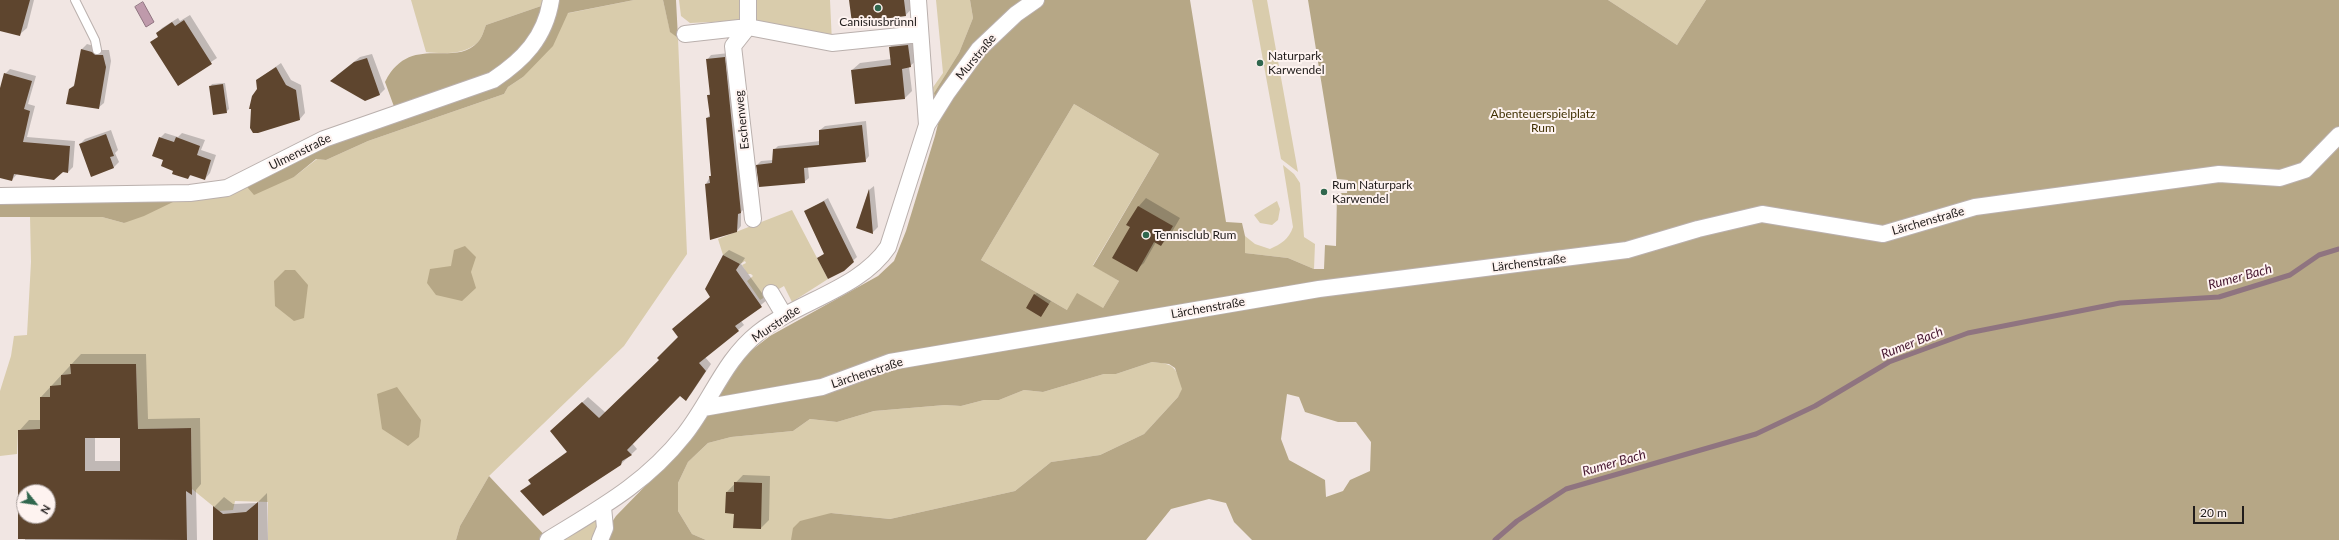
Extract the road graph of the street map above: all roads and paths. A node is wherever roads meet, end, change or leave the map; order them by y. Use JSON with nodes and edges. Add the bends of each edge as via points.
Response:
{"nodes":[{"id":1,"x":75,"y":0,"type":"edge"},
{"id":2,"x":551,"y":0,"type":"edge"},
{"id":3,"x":748,"y":0,"type":"edge"},
{"id":4,"x":918,"y":0,"type":"edge"},
{"id":5,"x":1036,"y":0,"type":"edge"},
{"id":6,"x":748,"y":26,"type":"junction"},
{"id":7,"x":685,"y":34,"type":"dead end"},
{"id":8,"x":920,"y":34,"type":"junction"},
{"id":9,"x":97,"y":50,"type":"dead end"},
{"id":10,"x":927,"y":125,"type":"junction"},
{"id":11,"x":2339,"y":135,"type":"edge"},
{"id":12,"x":0,"y":196,"type":"edge"},
{"id":13,"x":752,"y":219,"type":"dead end"},
{"id":14,"x":771,"y":293,"type":"dead end"},
{"id":15,"x":784,"y":315,"type":"junction"},
{"id":16,"x":703,"y":408,"type":"junction"},
{"id":17,"x":603,"y":508,"type":"junction"},
{"id":18,"x":548,"y":540,"type":"edge"},
{"id":19,"x":600,"y":540,"type":"edge"}],
"edges":[{"from":1,"to":9,"type":"lane","via":[[95,40]]},
{"from":2,"to":12,"type":"street","name":"Ulmenstraße","via":[[541,33],[528,51],[516,64],[492,80],[324,139],[227,188],[190,193]]},
{"from":3,"to":6,"type":"street"},
{"from":4,"to":8,"type":"street","name":"Murstraße"},
{"from":5,"to":10,"type":"street","name":"Murstraße","via":[[1016,14],[979,49]]},
{"from":6,"to":7,"type":"street"},
{"from":6,"to":8,"type":"street","via":[[832,43]]},
{"from":6,"to":13,"type":"street","name":"Eschenweg","via":[[734,46]]},
{"from":8,"to":10,"type":"street","name":"Murstraße"},
{"from":10,"to":15,"type":"street","name":"Murstraße","via":[[888,246],[879,261],[865,272]]},
{"from":11,"to":16,"type":"street","name":"Lärchenstraße","via":[[2304,170],[2280,178],[2218,174],[1976,207],[1883,234],[1762,214],[1613,252],[1319,289],[890,362],[822,387]]},
{"from":14,"to":15,"type":"street"},
{"from":15,"to":16,"type":"street","name":"Murstraße","via":[[736,353]]},
{"from":16,"to":17,"type":"street","name":"Murstraße","via":[[659,464],[632,488]]},
{"from":17,"to":18,"type":"street"},
{"from":17,"to":19,"type":"street","via":[[605,528]]}]}
